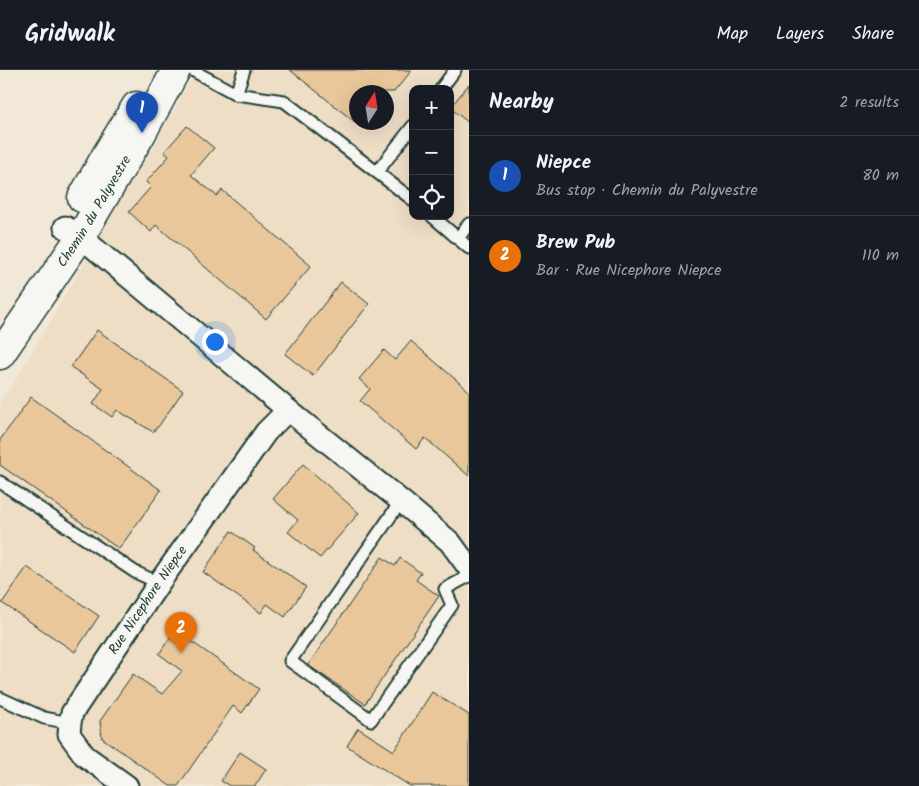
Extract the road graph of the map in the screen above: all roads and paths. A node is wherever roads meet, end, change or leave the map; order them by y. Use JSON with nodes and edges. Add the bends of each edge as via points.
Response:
{"nodes":[{"id":1,"x":161,"y":70,"type":"edge"},
{"id":2,"x":176,"y":70,"type":"edge"},
{"id":3,"x":192,"y":70,"type":"edge"},
{"id":4,"x":244,"y":70,"type":"edge"},
{"id":5,"x":455,"y":70,"type":"edge"},
{"id":6,"x":444,"y":85,"type":"edge"},
{"id":7,"x":236,"y":94,"type":"junction"},
{"id":8,"x":410,"y":130,"type":"edge"},
{"id":9,"x":377,"y":172,"type":"junction"},
{"id":10,"x":409,"y":197,"type":"edge"},
{"id":11,"x":437,"y":220,"type":"edge"},
{"id":12,"x":469,"y":224,"type":"edge"},
{"id":13,"x":73,"y":231,"type":"junction"},
{"id":14,"x":458,"y":238,"type":"junction"},
{"id":15,"x":469,"y":248,"type":"edge"},
{"id":16,"x":3,"y":351,"type":"edge"},
{"id":17,"x":288,"y":410,"type":"junction"},
{"id":18,"x":0,"y":482,"type":"edge"},
{"id":19,"x":401,"y":501,"type":"junction"},
{"id":20,"x":469,"y":568,"type":"edge"},
{"id":21,"x":469,"y":576,"type":"edge"},
{"id":22,"x":159,"y":583,"type":"junction"},
{"id":23,"x":0,"y":698,"type":"edge"},
{"id":24,"x":70,"y":723,"type":"junction"},
{"id":25,"x":127,"y":786,"type":"edge"}],
"edges":[{"from":1,"to":13,"type":"street","name":"Chemin du Palyvestre","via":[[108,152]]},
{"from":2,"to":13,"type":"street","name":"Chemin du Palyvestre","via":[[142,133]]},
{"from":3,"to":7,"type":"lane"},
{"from":4,"to":7,"type":"lane"},
{"from":5,"to":6,"type":"lane"},
{"from":7,"to":9,"type":"lane","via":[[284,102]]},
{"from":8,"to":9,"type":"lane"},
{"from":9,"to":10,"type":"lane"},
{"from":11,"to":14,"type":"lane"},
{"from":12,"to":14,"type":"lane"},
{"from":13,"to":16,"type":"street","name":"Chemin du Palyvestre"},
{"from":13,"to":17,"type":"street"},
{"from":14,"to":15,"type":"lane"},
{"from":17,"to":19,"type":"street"},
{"from":17,"to":22,"type":"street","name":"Rue Nicephore Niepce","via":[[266,432]]},
{"from":18,"to":22,"type":"lane","via":[[135,572]]},
{"from":19,"to":20,"type":"street","via":[[450,542]]},
{"from":19,"to":21,"type":"lane","via":[[290,661],[371,720],[452,605],[445,589]]},
{"from":22,"to":24,"type":"street","name":"Rue Nicephore Niepce","via":[[72,713]]},
{"from":23,"to":24,"type":"lane","via":[[44,718]]},
{"from":24,"to":25,"type":"street","via":[[69,734],[86,756]]}]}
